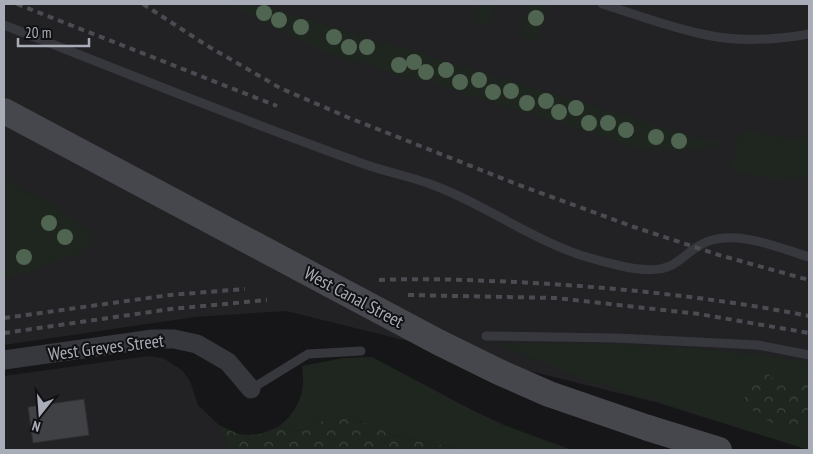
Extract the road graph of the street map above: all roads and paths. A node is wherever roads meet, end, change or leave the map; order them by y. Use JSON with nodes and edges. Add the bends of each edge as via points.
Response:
{"nodes":[{"id":1,"x":602,"y":4,"type":"edge"},
{"id":2,"x":4,"y":25,"type":"edge"},
{"id":3,"x":809,"y":34,"type":"edge"},
{"id":4,"x":4,"y":110,"type":"edge"},
{"id":5,"x":809,"y":257,"type":"edge"},
{"id":6,"x":486,"y":336,"type":"dead end"},
{"id":7,"x":362,"y":351,"type":"dead end"},
{"id":8,"x":809,"y":355,"type":"edge"},
{"id":9,"x":4,"y":360,"type":"edge"},
{"id":10,"x":251,"y":390,"type":"joint"},
{"id":11,"x":719,"y":450,"type":"edge"}],
"edges":[{"from":1,"to":3,"type":"lane","via":[[702,35],[780,39]]},
{"from":2,"to":5,"type":"lane","via":[[305,142],[431,184],[566,250],[589,258],[657,270],[671,266],[701,244],[725,238],[742,238]]},
{"from":4,"to":11,"type":"street","name":"West Canal Street","bridge":true,"via":[[499,372],[549,394]]},
{"from":6,"to":8,"type":"lane","via":[[758,344]]},
{"from":7,"to":10,"type":"lane","via":[[308,354]]},
{"from":9,"to":10,"type":"street","name":"West Greves Street","via":[[153,339],[174,339],[197,344],[228,362]]}]}
